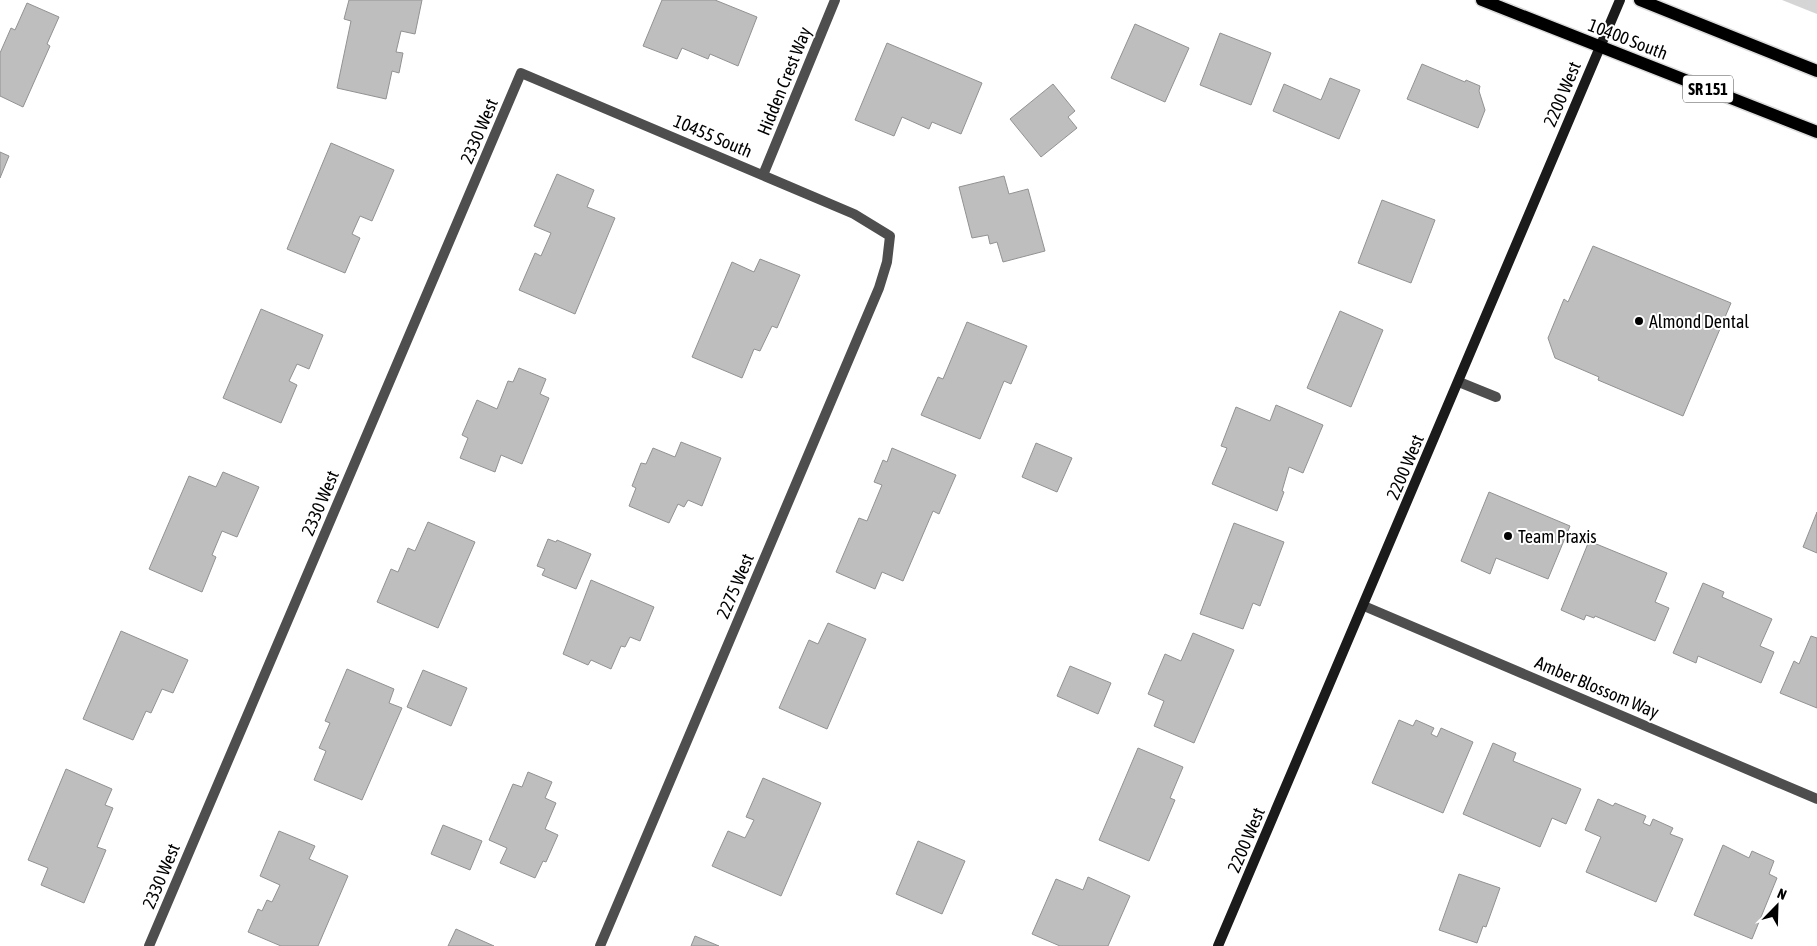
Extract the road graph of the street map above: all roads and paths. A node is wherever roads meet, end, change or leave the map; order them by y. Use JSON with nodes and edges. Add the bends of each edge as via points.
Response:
{"nodes":[{"id":1,"x":835,"y":0,"type":"edge"},
{"id":2,"x":1482,"y":0,"type":"edge"},
{"id":3,"x":1620,"y":0,"type":"edge"},
{"id":4,"x":1640,"y":0,"type":"edge"},
{"id":5,"x":1600,"y":47,"type":"junction"},
{"id":6,"x":1817,"y":71,"type":"edge"},
{"id":7,"x":521,"y":73,"type":"joint"},
{"id":8,"x":1817,"y":132,"type":"edge"},
{"id":9,"x":762,"y":175,"type":"junction"},
{"id":10,"x":890,"y":236,"type":"joint"},
{"id":11,"x":1459,"y":382,"type":"junction"},
{"id":12,"x":1496,"y":398,"type":"dead end"},
{"id":13,"x":1364,"y":606,"type":"junction"},
{"id":14,"x":1817,"y":799,"type":"edge"},
{"id":15,"x":149,"y":946,"type":"edge"},
{"id":16,"x":600,"y":946,"type":"edge"},
{"id":17,"x":1218,"y":946,"type":"edge"}],
"edges":[{"from":1,"to":9,"type":"street","name":"Hidden Crest Way"},
{"from":2,"to":5,"type":"main road","name":"10400 South","number":"SR 151"},
{"from":3,"to":5,"type":"street","name":"2200 West"},
{"from":4,"to":6,"type":"main road"},
{"from":5,"to":8,"type":"main road","name":"10400 South","number":"SR 151"},
{"from":5,"to":11,"type":"street","name":"2200 West"},
{"from":7,"to":9,"type":"street","name":"10455 South"},
{"from":7,"to":15,"type":"street","name":"2330 West"},
{"from":9,"to":10,"type":"street","name":"10455 South","via":[[854,214]]},
{"from":10,"to":16,"type":"street","name":"2275 West","via":[[879,288]]},
{"from":11,"to":12,"type":"street"},
{"from":11,"to":13,"type":"street","name":"2200 West"},
{"from":13,"to":14,"type":"street","name":"Amber Blossom Way"},
{"from":13,"to":17,"type":"street","name":"2200 West"}]}
